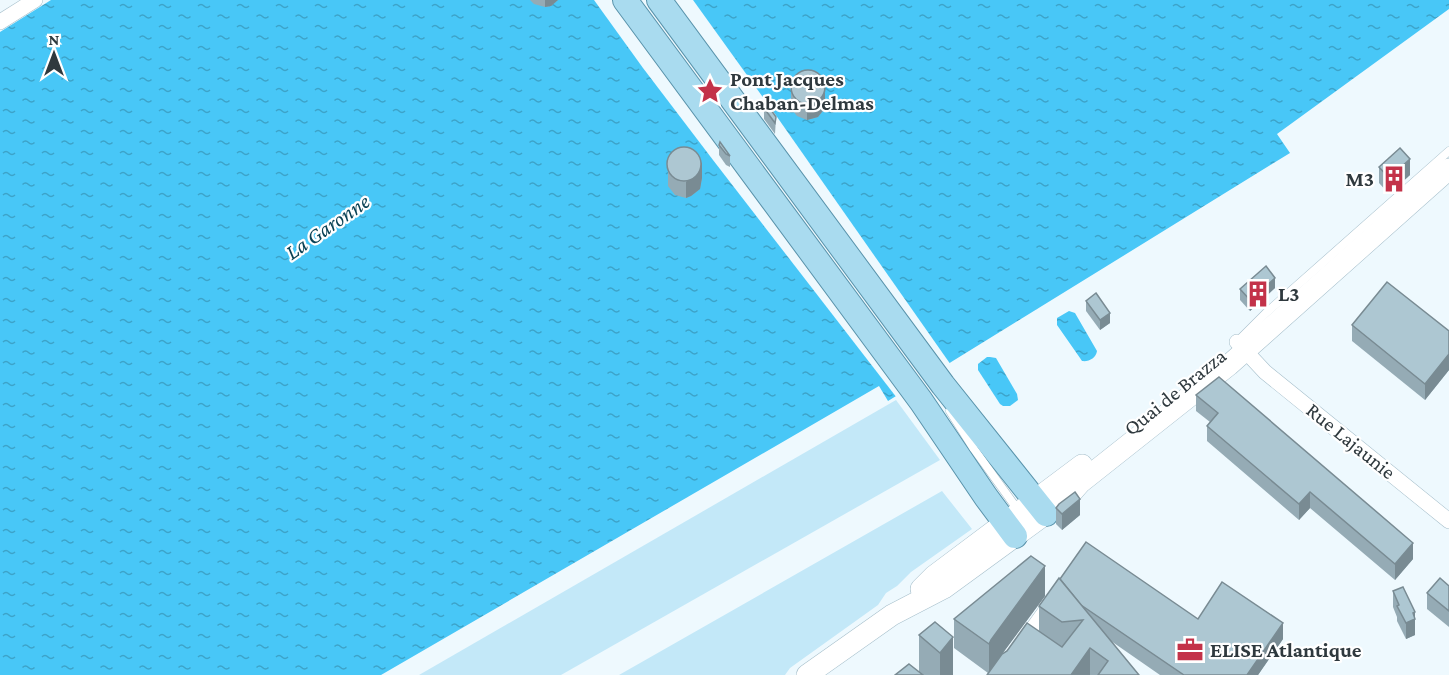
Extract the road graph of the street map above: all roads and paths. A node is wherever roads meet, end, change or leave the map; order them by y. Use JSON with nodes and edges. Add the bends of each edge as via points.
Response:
{"nodes":[{"id":1,"x":625,"y":0,"type":"edge"},
{"id":2,"x":648,"y":0,"type":"edge"},
{"id":3,"x":659,"y":0,"type":"edge"},
{"id":4,"x":27,"y":2,"type":"edge"},
{"id":5,"x":0,"y":22,"type":"edge"},
{"id":6,"x":1449,"y":151,"type":"edge"},
{"id":7,"x":1449,"y":158,"type":"edge"},
{"id":8,"x":1449,"y":169,"type":"edge"},
{"id":9,"x":1449,"y":177,"type":"edge"},
{"id":10,"x":901,"y":342,"type":"dead end"},
{"id":11,"x":1246,"y":352,"type":"junction"},
{"id":12,"x":936,"y":395,"type":"junction"},
{"id":13,"x":944,"y":413,"type":"dead end"},
{"id":14,"x":974,"y":449,"type":"junction"},
{"id":15,"x":1025,"y":519,"type":"junction"},
{"id":16,"x":1449,"y":521,"type":"edge"},
{"id":17,"x":1051,"y":603,"type":"edge"},
{"id":18,"x":807,"y":675,"type":"edge"},
{"id":19,"x":999,"y":675,"type":"edge"}],
"edges":[{"from":1,"to":12,"type":"main road"},
{"from":2,"to":10,"type":"lane"},
{"from":3,"to":12,"type":"main road"},
{"from":4,"to":5,"type":"street"},
{"from":6,"to":11,"type":"lane","via":[[1266,313]]},
{"from":7,"to":11,"type":"main road","name":"Quai de Brazza","via":[[1270,317]]},
{"from":8,"to":11,"type":"main road","name":"Quai de Brazza"},
{"from":9,"to":11,"type":"lane"},
{"from":11,"to":15,"type":"main road","name":"Quai de Brazza","via":[[1162,402]]},
{"from":11,"to":15,"type":"main road","name":"Quai de Brazza","via":[[1080,483],[1066,499]]},
{"from":11,"to":16,"type":"street","name":"Rue Lajaunie"},
{"from":12,"to":14,"type":"lane"},
{"from":12,"to":15,"type":"main road"},
{"from":12,"to":15,"type":"main road"},
{"from":13,"to":14,"type":"lane"},
{"from":14,"to":15,"type":"lane"},
{"from":15,"to":18,"type":"main road","name":"Quai de Brazza","via":[[934,576],[892,615]]},
{"from":17,"to":19,"type":"street"}]}
